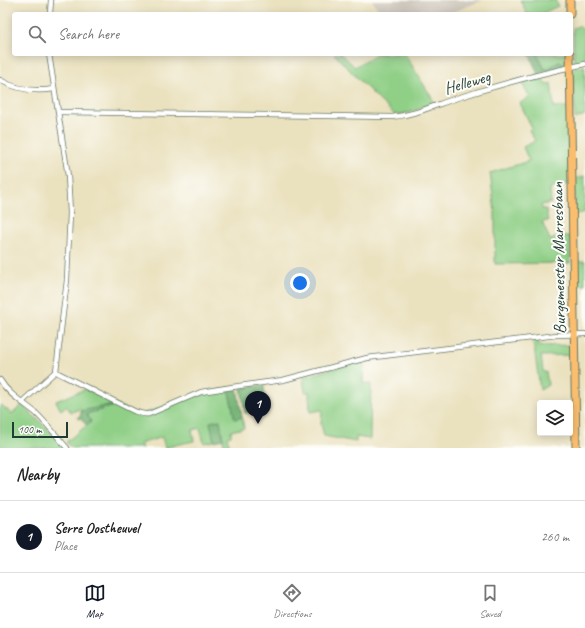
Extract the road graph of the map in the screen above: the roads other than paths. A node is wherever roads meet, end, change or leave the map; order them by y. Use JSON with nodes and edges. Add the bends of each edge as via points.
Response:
{"nodes":[{"id":1,"x":51,"y":0,"type":"edge"},
{"id":2,"x":570,"y":0,"type":"edge"},
{"id":3,"x":50,"y":12,"type":"edge"},
{"id":4,"x":570,"y":12,"type":"edge"},
{"id":5,"x":49,"y":56,"type":"edge"},
{"id":6,"x":570,"y":56,"type":"edge"},
{"id":7,"x":585,"y":64,"type":"edge"},
{"id":8,"x":571,"y":67,"type":"junction"},
{"id":9,"x":0,"y":80,"type":"edge"},
{"id":10,"x":54,"y":89,"type":"junction"},
{"id":11,"x":58,"y":112,"type":"junction"},
{"id":12,"x":574,"y":334,"type":"junction"},
{"id":13,"x":585,"y":334,"type":"edge"},
{"id":14,"x":56,"y":372,"type":"junction"},
{"id":15,"x":0,"y":380,"type":"edge"},
{"id":16,"x":22,"y":402,"type":"junction"},
{"id":17,"x":67,"y":448,"type":"edge"},
{"id":18,"x":576,"y":448,"type":"edge"}],
"edges":[{"from":1,"to":3,"type":"street"},
{"from":2,"to":4,"type":"main road"},
{"from":5,"to":10,"type":"street"},
{"from":6,"to":8,"type":"main road","name":"Burgemeester Marresbaan"},
{"from":7,"to":8,"type":"street","name":"Helleweg"},
{"from":8,"to":11,"type":"street","name":"Helleweg","via":[[456,98],[411,114],[394,116]]},
{"from":8,"to":12,"type":"main road","name":"Burgemeester Marresbaan"},
{"from":9,"to":10,"type":"street","via":[[25,90]]},
{"from":10,"to":11,"type":"street"},
{"from":11,"to":14,"type":"street","via":[[68,176],[70,213],[67,280]]},
{"from":12,"to":13,"type":"street"},
{"from":12,"to":14,"type":"street","via":[[366,358],[283,380],[201,392],[149,414],[134,411]]},
{"from":12,"to":18,"type":"main road","name":"Burgemeester Marresbaan"},
{"from":14,"to":16,"type":"street"},
{"from":15,"to":16,"type":"street","via":[[4,387]]},
{"from":16,"to":17,"type":"street","via":[[47,424]]}]}
